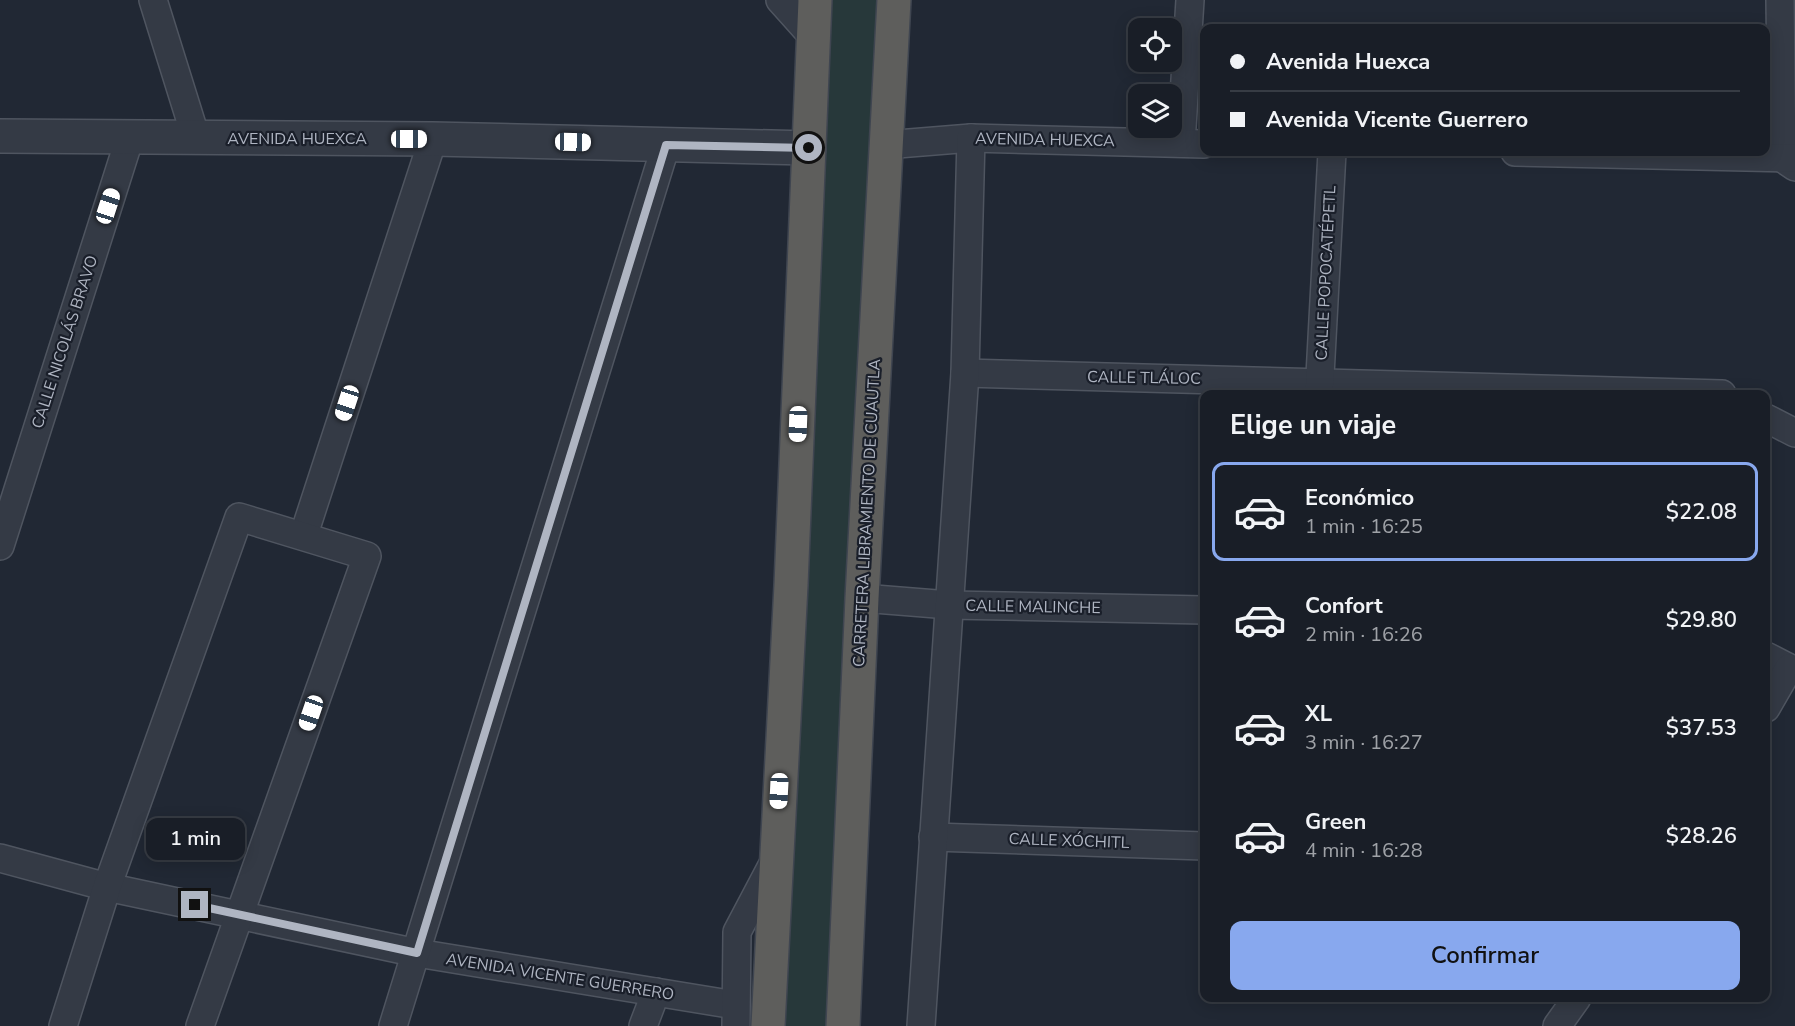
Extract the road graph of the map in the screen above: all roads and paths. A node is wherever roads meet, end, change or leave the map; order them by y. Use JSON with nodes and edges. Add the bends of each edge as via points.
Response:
{"nodes":[{"id":1,"x":153,"y":0,"type":"edge"},
{"id":2,"x":780,"y":0,"type":"edge"},
{"id":3,"x":815,"y":0,"type":"edge"},
{"id":4,"x":894,"y":0,"type":"edge"},
{"id":5,"x":1190,"y":0,"type":"edge"},
{"id":6,"x":1780,"y":0,"type":"edge"},
{"id":7,"x":814,"y":38,"type":"junction"},
{"id":8,"x":0,"y":136,"type":"edge"},
{"id":9,"x":130,"y":137,"type":"junction"},
{"id":10,"x":196,"y":138,"type":"junction"},
{"id":11,"x":971,"y":138,"type":"junction"},
{"id":12,"x":433,"y":139,"type":"junction"},
{"id":13,"x":1193,"y":143,"type":"edge"},
{"id":14,"x":666,"y":145,"type":"junction"},
{"id":15,"x":885,"y":146,"type":"junction"},
{"id":16,"x":809,"y":148,"type":"junction"},
{"id":17,"x":1332,"y":156,"type":"edge"},
{"id":18,"x":1638,"y":156,"type":"edge"},
{"id":19,"x":1791,"y":161,"type":"edge"},
{"id":20,"x":965,"y":374,"type":"junction"},
{"id":21,"x":1320,"y":388,"type":"edge"},
{"id":22,"x":1453,"y":390,"type":"edge"},
{"id":23,"x":1770,"y":420,"type":"edge"},
{"id":24,"x":1795,"y":433,"type":"edge"},
{"id":25,"x":304,"y":534,"type":"junction"},
{"id":26,"x":0,"y":546,"type":"edge"},
{"id":27,"x":862,"y":598,"type":"junction"},
{"id":28,"x":949,"y":605,"type":"junction"},
{"id":29,"x":1200,"y":610,"type":"edge"},
{"id":30,"x":1783,"y":665,"type":"edge"},
{"id":31,"x":1770,"y":698,"type":"edge"},
{"id":32,"x":933,"y":837,"type":"junction"},
{"id":33,"x":1200,"y":846,"type":"edge"},
{"id":34,"x":0,"y":858,"type":"edge"},
{"id":35,"x":775,"y":860,"type":"junction"},
{"id":36,"x":107,"y":887,"type":"junction"},
{"id":37,"x":239,"y":915,"type":"junction"},
{"id":38,"x":417,"y":953,"type":"junction"},
{"id":39,"x":656,"y":992,"type":"junction"},
{"id":40,"x":1574,"y":1002,"type":"edge"},
{"id":41,"x":735,"y":1016,"type":"edge"},
{"id":42,"x":63,"y":1026,"type":"edge"},
{"id":43,"x":200,"y":1026,"type":"edge"},
{"id":44,"x":393,"y":1026,"type":"edge"},
{"id":45,"x":643,"y":1026,"type":"edge"},
{"id":46,"x":768,"y":1026,"type":"edge"},
{"id":47,"x":843,"y":1026,"type":"edge"},
{"id":48,"x":921,"y":1026,"type":"edge"},
{"id":49,"x":1557,"y":1026,"type":"edge"}],
"edges":[{"from":1,"to":10,"type":"street"},
{"from":2,"to":7,"type":"street"},
{"from":3,"to":7,"type":"highway"},
{"from":4,"to":15,"type":"highway","name":"CARRETERA LIBRAMIENTO DE CUAUTLA"},
{"from":5,"to":13,"type":"street"},
{"from":6,"to":19,"type":"street"},
{"from":7,"to":16,"type":"highway"},
{"from":8,"to":9,"type":"street","name":"AVENIDA HUEXCA"},
{"from":9,"to":10,"type":"street","name":"AVENIDA HUEXCA"},
{"from":9,"to":26,"type":"street","name":"CALLE NICOLÁS BRAVO"},
{"from":10,"to":12,"type":"street","name":"AVENIDA HUEXCA"},
{"from":11,"to":13,"type":"street","name":"AVENIDA HUEXCA"},
{"from":11,"to":15,"type":"street","name":"AVENIDA HUEXCA"},
{"from":11,"to":20,"type":"street"},
{"from":12,"to":14,"type":"street","name":"AVENIDA HUEXCA"},
{"from":12,"to":25,"type":"street"},
{"from":14,"to":16,"type":"street","name":"AVENIDA HUEXCA"},
{"from":14,"to":38,"type":"street"},
{"from":15,"to":27,"type":"highway","name":"CARRETERA LIBRAMIENTO DE CUAUTLA"},
{"from":16,"to":35,"type":"highway"},
{"from":17,"to":21,"type":"street","name":"CALLE POPOCATÉPETL"},
{"from":18,"to":19,"type":"street"},
{"from":20,"to":21,"type":"street","name":"CALLE TLÁLOC"},
{"from":20,"to":28,"type":"street"},
{"from":21,"to":22,"type":"street","name":"CALLE TLÁLOC"},
{"from":23,"to":24,"type":"street"},
{"from":25,"to":36,"type":"street","via":[[239,517]]},
{"from":25,"to":37,"type":"street","via":[[367,556]]},
{"from":27,"to":28,"type":"street","name":"CALLE MALINCHE"},
{"from":27,"to":47,"type":"highway","name":"CARRETERA LIBRAMIENTO DE CUAUTLA"},
{"from":28,"to":29,"type":"street","name":"CALLE MALINCHE"},
{"from":28,"to":32,"type":"street"},
{"from":30,"to":31,"type":"street"},
{"from":32,"to":33,"type":"street","name":"CALLE XÓCHITL"},
{"from":32,"to":48,"type":"street"},
{"from":34,"to":36,"type":"street","name":"AVENIDA VICENTE GUERRERO"},
{"from":35,"to":41,"type":"street","via":[[737,932]]},
{"from":35,"to":46,"type":"highway"},
{"from":36,"to":37,"type":"street","name":"AVENIDA VICENTE GUERRERO"},
{"from":36,"to":42,"type":"street"},
{"from":37,"to":38,"type":"street","name":"AVENIDA VICENTE GUERRERO"},
{"from":37,"to":43,"type":"street"},
{"from":38,"to":39,"type":"street","name":"AVENIDA VICENTE GUERRERO"},
{"from":38,"to":44,"type":"street"},
{"from":39,"to":41,"type":"street","name":"AVENIDA VICENTE GUERRERO"},
{"from":39,"to":45,"type":"street"},
{"from":40,"to":49,"type":"street"}]}
